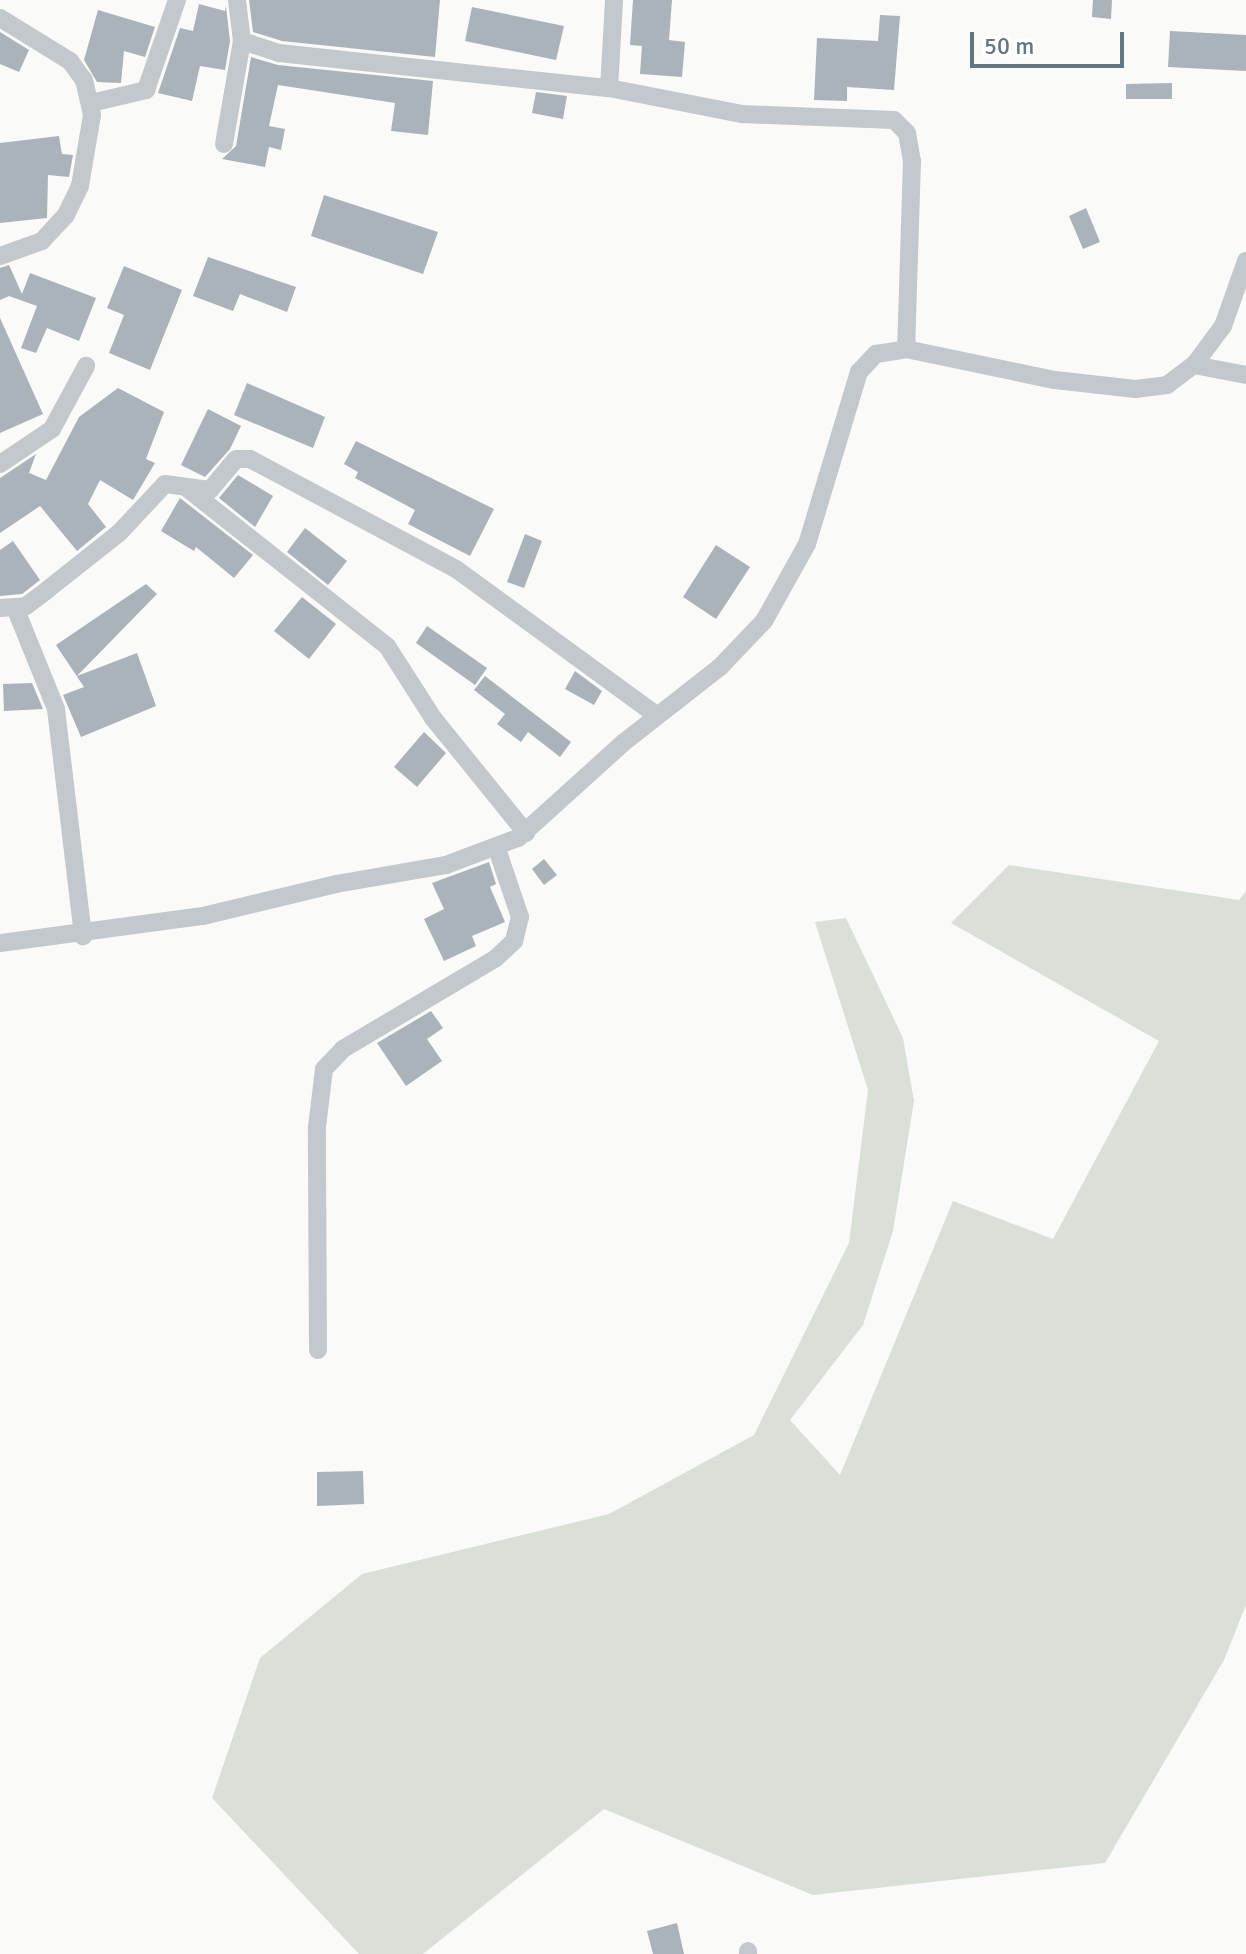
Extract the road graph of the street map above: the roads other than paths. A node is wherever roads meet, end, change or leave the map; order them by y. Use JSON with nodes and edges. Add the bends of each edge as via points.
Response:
{"nodes":[{"id":1,"x":177,"y":0,"type":"edge"},
{"id":2,"x":237,"y":0,"type":"edge"},
{"id":3,"x":614,"y":0,"type":"edge"},
{"id":4,"x":1,"y":22,"type":"edge"},
{"id":5,"x":242,"y":41,"type":"junction"},
{"id":6,"x":609,"y":88,"type":"junction"},
{"id":7,"x":91,"y":103,"type":"junction"},
{"id":8,"x":224,"y":144,"type":"dead end"},
{"id":9,"x":2,"y":252,"type":"edge"},
{"id":10,"x":1246,"y":261,"type":"edge"},
{"id":11,"x":906,"y":349,"type":"junction"},
{"id":12,"x":1194,"y":365,"type":"junction"},
{"id":13,"x":86,"y":366,"type":"dead end"},
{"id":14,"x":1246,"y":375,"type":"edge"},
{"id":15,"x":0,"y":464,"type":"edge"},
{"id":16,"x":186,"y":487,"type":"junction"},
{"id":17,"x":8,"y":609,"type":"edge"},
{"id":18,"x":656,"y":715,"type":"junction"},
{"id":19,"x":526,"y":833,"type":"junction"},
{"id":20,"x":497,"y":849,"type":"junction"},
{"id":21,"x":83,"y":936,"type":"junction"},
{"id":22,"x":0,"y":943,"type":"edge"},
{"id":23,"x":318,"y":1350,"type":"dead end"}],
"edges":[{"from":1,"to":7,"type":"street","via":[[146,90]]},
{"from":2,"to":5,"type":"street"},
{"from":3,"to":6,"type":"street"},
{"from":4,"to":7,"type":"street","via":[[70,61]]},
{"from":5,"to":6,"type":"street","via":[[279,53]]},
{"from":5,"to":8,"type":"street"},
{"from":6,"to":11,"type":"street","via":[[742,114],[887,118],[901,124],[912,161]]},
{"from":7,"to":9,"type":"street","via":[[86,157],[71,207],[42,241]]},
{"from":10,"to":12,"type":"street","via":[[1223,326]]},
{"from":11,"to":12,"type":"street","via":[[1055,380],[1135,389],[1167,385]]},
{"from":11,"to":18,"type":"street","via":[[876,354],[859,372],[807,544],[764,621],[720,667]]},
{"from":12,"to":14,"type":"street"},
{"from":13,"to":15,"type":"street","via":[[52,429]]},
{"from":16,"to":17,"type":"street","via":[[160,487],[119,533]]},
{"from":16,"to":18,"type":"street","via":[[210,490],[236,459],[250,459],[456,569]]},
{"from":16,"to":19,"type":"street","via":[[387,646],[433,718]]},
{"from":17,"to":21,"type":"street","via":[[56,709]]},
{"from":18,"to":19,"type":"street"},
{"from":19,"to":20,"type":"street"},
{"from":20,"to":21,"type":"street","via":[[446,865]]},
{"from":20,"to":23,"type":"street","via":[[520,917],[514,941],[496,958],[343,1049],[324,1069],[317,1127]]},
{"from":21,"to":22,"type":"street"}]}
